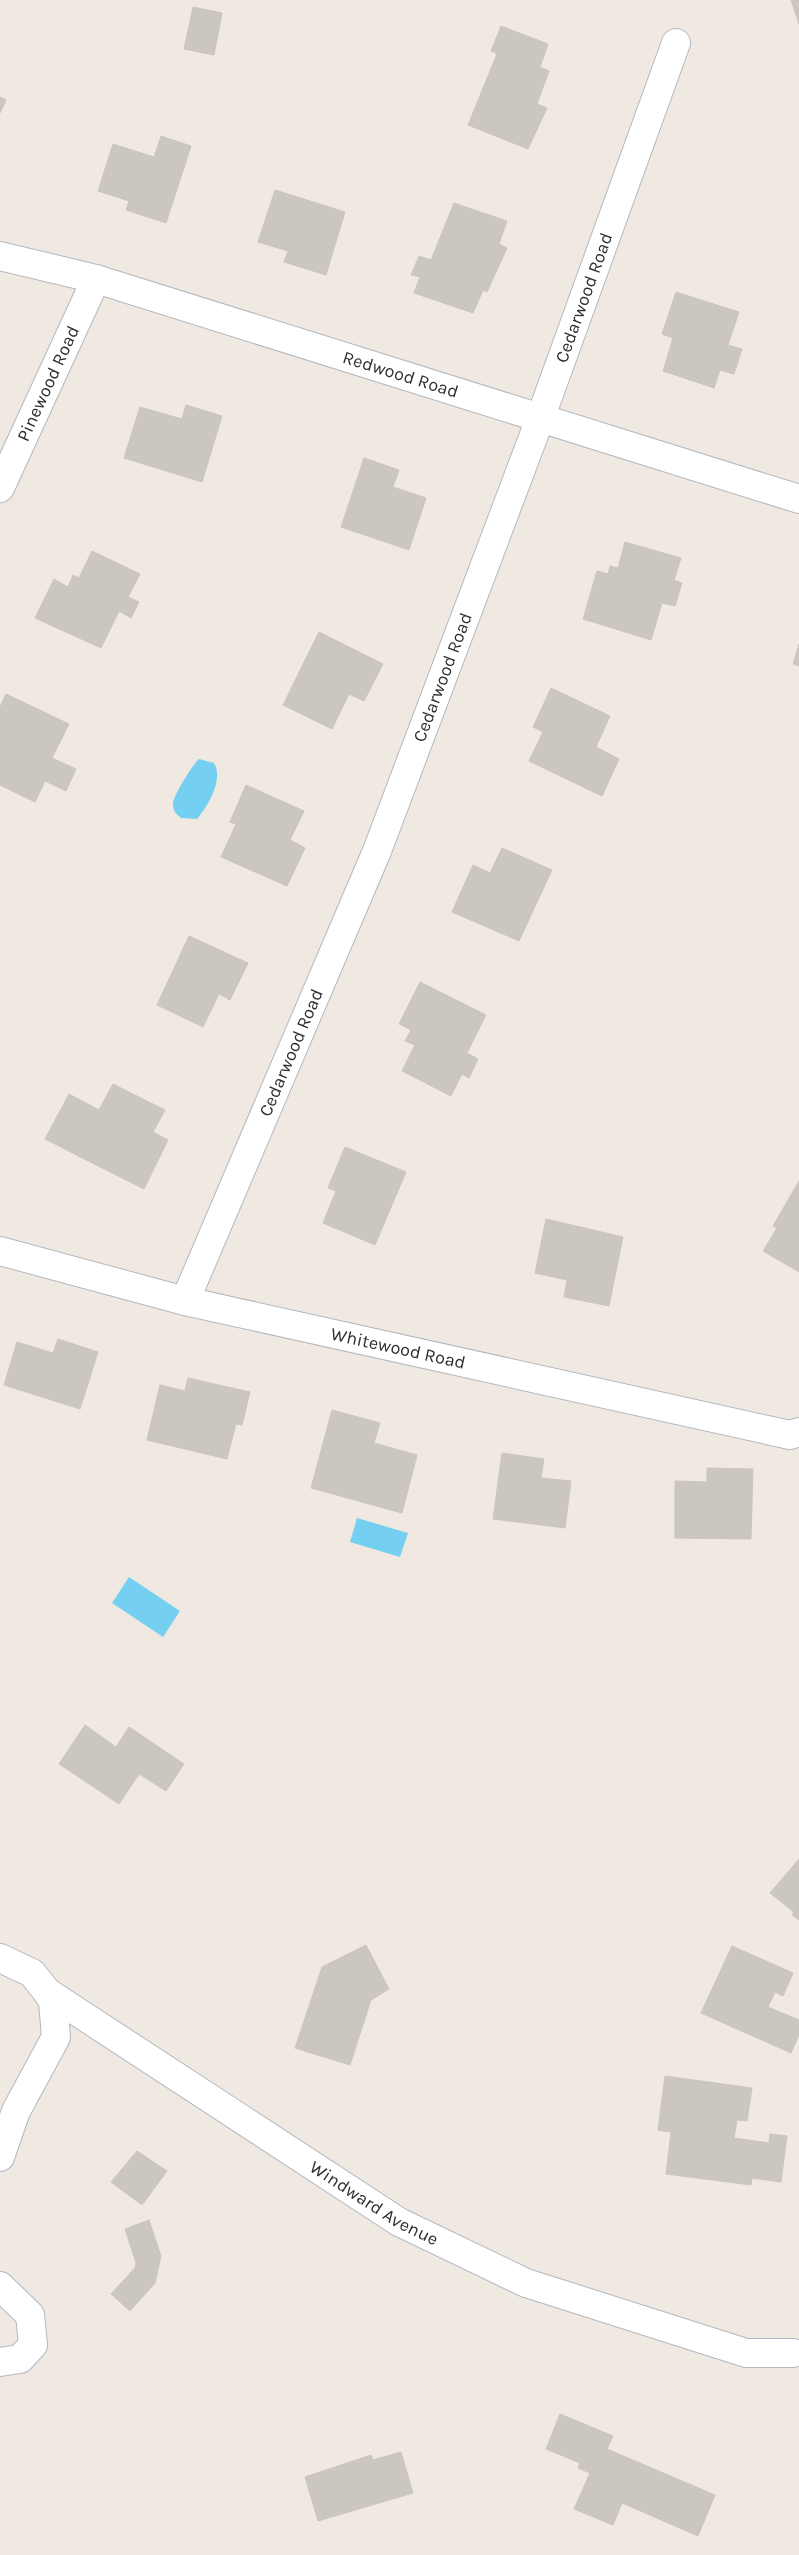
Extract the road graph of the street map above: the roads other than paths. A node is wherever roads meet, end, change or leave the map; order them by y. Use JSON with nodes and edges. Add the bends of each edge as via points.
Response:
{"nodes":[{"id":1,"x":676,"y":43,"type":"dead end"},
{"id":2,"x":0,"y":256,"type":"edge"},
{"id":3,"x":96,"y":279,"type":"junction"},
{"id":4,"x":540,"y":420,"type":"junction"},
{"id":5,"x":0,"y":488,"type":"edge"},
{"id":6,"x":799,"y":499,"type":"edge"},
{"id":7,"x":0,"y":1251,"type":"edge"},
{"id":8,"x":185,"y":1301,"type":"junction"},
{"id":9,"x":799,"y":1432,"type":"edge"},
{"id":10,"x":0,"y":1958,"type":"edge"},
{"id":11,"x":47,"y":1992,"type":"junction"},
{"id":12,"x":0,"y":2157,"type":"edge"},
{"id":13,"x":0,"y":2286,"type":"edge"},
{"id":14,"x":793,"y":2353,"type":"dead end"},
{"id":15,"x":0,"y":2362,"type":"edge"}],
"edges":[{"from":1,"to":4,"type":"street","name":"Cedarwood Road"},
{"from":2,"to":3,"type":"street","name":"Redwood Road"},
{"from":3,"to":4,"type":"street","name":"Redwood Road"},
{"from":3,"to":5,"type":"street","name":"Pinewood Road"},
{"from":4,"to":6,"type":"street","name":"Redwood Road"},
{"from":4,"to":8,"type":"street","name":"Cedarwood Road","via":[[377,851]]},
{"from":7,"to":8,"type":"street","name":"Whitewood Road"},
{"from":8,"to":9,"type":"street","name":"Whitewood Road","via":[[790,1435]]},
{"from":10,"to":11,"type":"street","name":"Windward Avenue","via":[[32,1973]]},
{"from":11,"to":12,"type":"street","via":[[53,2001],[56,2037],[16,2111]]},
{"from":11,"to":14,"type":"street","name":"Windward Avenue","via":[[399,2222],[526,2283],[746,2353]]},
{"from":13,"to":15,"type":"street","via":[[30,2314],[33,2345],[20,2359]]}]}
